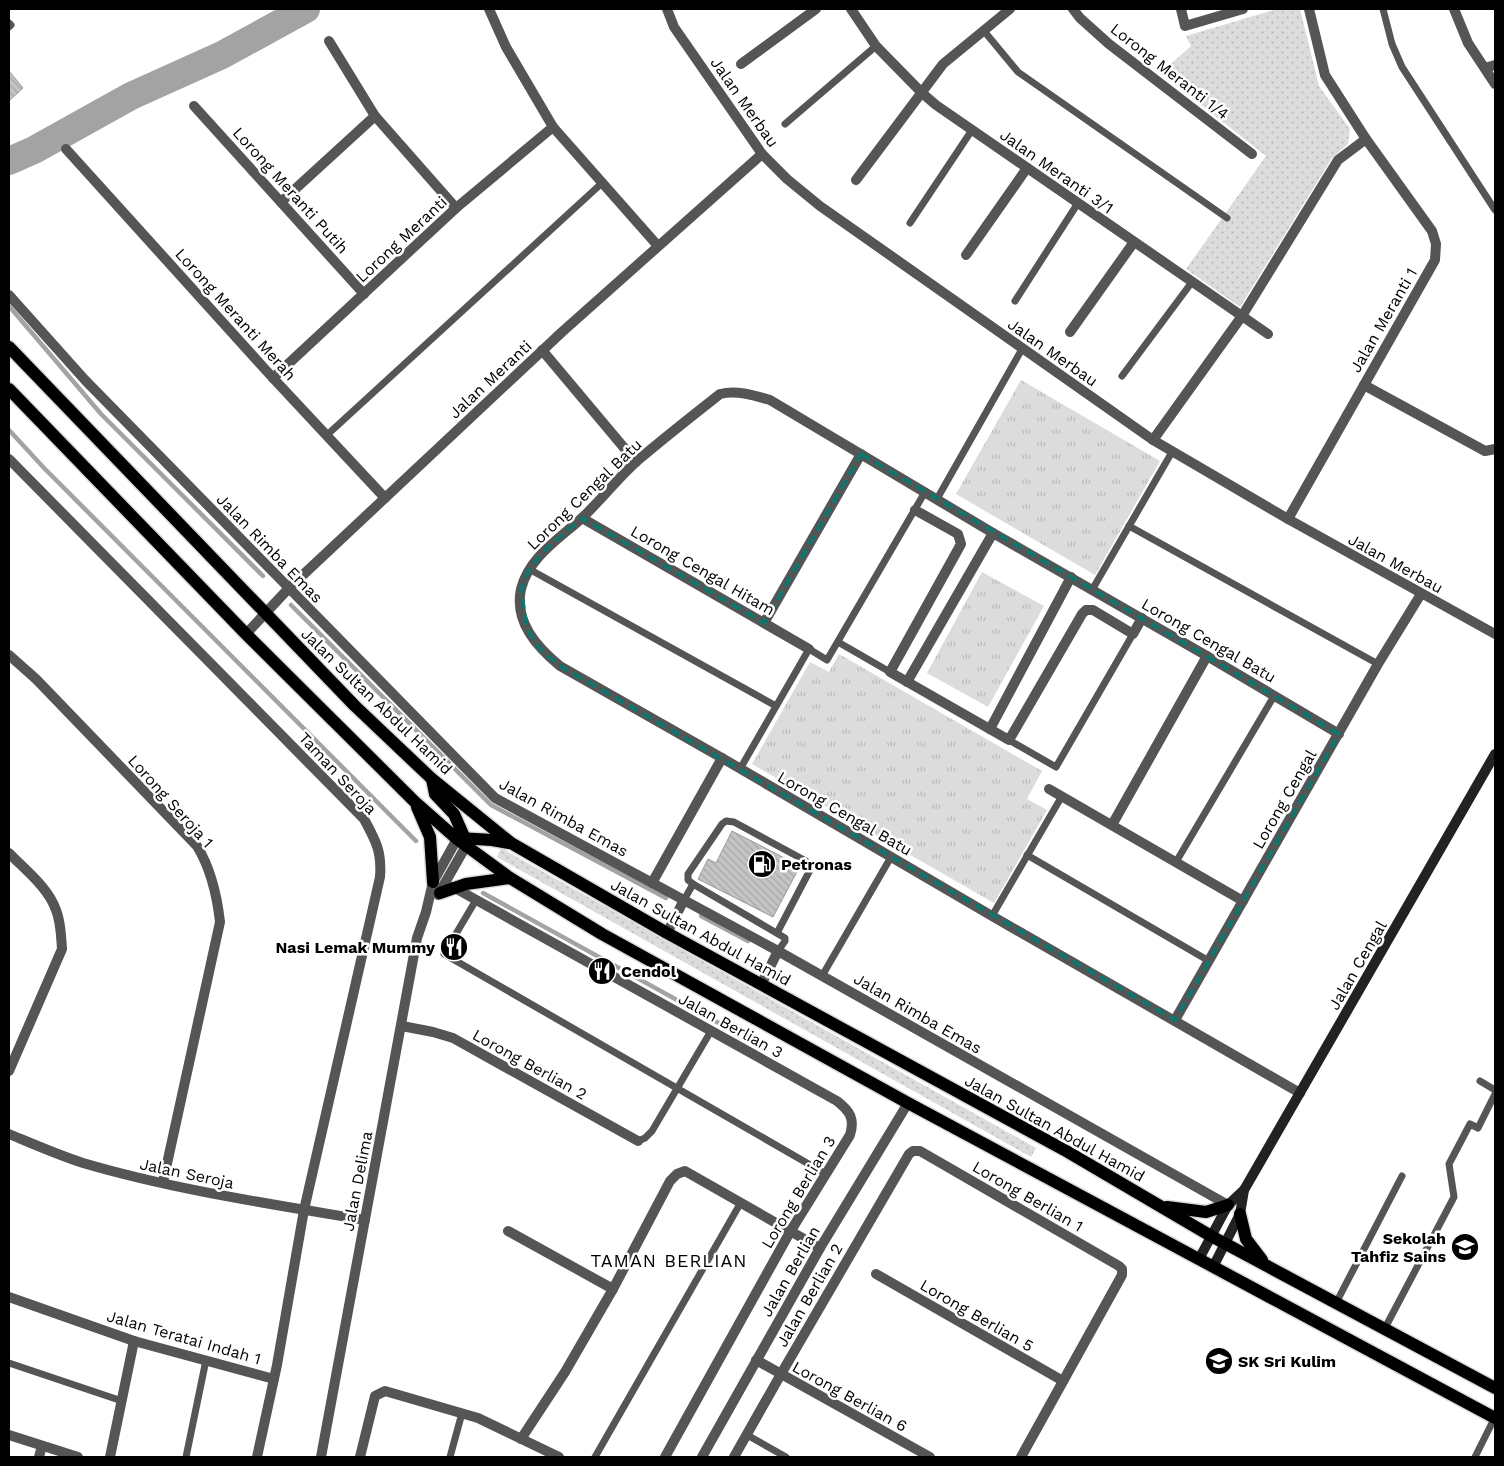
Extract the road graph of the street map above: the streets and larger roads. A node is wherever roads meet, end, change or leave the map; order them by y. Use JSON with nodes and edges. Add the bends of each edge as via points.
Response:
{"nodes":[{"id":1,"x":489,"y":9,"type":"edge"},
{"id":2,"x":666,"y":9,"type":"edge"},
{"id":3,"x":816,"y":9,"type":"edge"},
{"id":4,"x":851,"y":9,"type":"edge"},
{"id":5,"x":1010,"y":9,"type":"edge"},
{"id":6,"x":1073,"y":9,"type":"edge"},
{"id":7,"x":1181,"y":9,"type":"edge"},
{"id":8,"x":1243,"y":9,"type":"edge"},
{"id":9,"x":1309,"y":9,"type":"edge"},
{"id":10,"x":1454,"y":9,"type":"edge"},
{"id":11,"x":329,"y":41,"type":"dead end"},
{"id":12,"x":741,"y":64,"type":"dead end"},
{"id":13,"x":1495,"y":65,"type":"edge"},
{"id":14,"x":1485,"y":68,"type":"junction"},
{"id":15,"x":1495,"y":84,"type":"edge"},
{"id":16,"x":922,"y":93,"type":"junction"},
{"id":17,"x":194,"y":106,"type":"dead end"},
{"id":18,"x":374,"y":116,"type":"junction"},
{"id":19,"x":552,"y":127,"type":"junction"},
{"id":20,"x":1366,"y":139,"type":"junction"},
{"id":21,"x":66,"y":149,"type":"dead end"},
{"id":22,"x":762,"y":154,"type":"junction"},
{"id":23,"x":1252,"y":154,"type":"dead end"},
{"id":24,"x":1027,"y":168,"type":"junction"},
{"id":25,"x":856,"y":180,"type":"dead end"},
{"id":26,"x":281,"y":202,"type":"junction"},
{"id":27,"x":456,"y":208,"type":"junction"},
{"id":28,"x":1134,"y":242,"type":"junction"},
{"id":29,"x":658,"y":246,"type":"junction"},
{"id":30,"x":966,"y":255,"type":"dead end"},
{"id":31,"x":364,"y":294,"type":"junction"},
{"id":32,"x":9,"y":295,"type":"edge"},
{"id":33,"x":1242,"y":316,"type":"junction"},
{"id":34,"x":1070,"y":332,"type":"dead end"},
{"id":35,"x":1268,"y":334,"type":"dead end"},
{"id":36,"x":9,"y":347,"type":"edge"},
{"id":37,"x":542,"y":350,"type":"junction"},
{"id":38,"x":273,"y":378,"type":"junction"},
{"id":39,"x":1364,"y":385,"type":"junction"},
{"id":40,"x":9,"y":389,"type":"edge"},
{"id":41,"x":1154,"y":440,"type":"junction"},
{"id":42,"x":1495,"y":449,"type":"edge"},
{"id":43,"x":861,"y":454,"type":"junction"},
{"id":44,"x":9,"y":459,"type":"edge"},
{"id":45,"x":636,"y":462,"type":"junction"},
{"id":46,"x":385,"y":498,"type":"junction"},
{"id":47,"x":916,"y":510,"type":"road end"},
{"id":48,"x":582,"y":518,"type":"junction"},
{"id":49,"x":1288,"y":519,"type":"junction"},
{"id":50,"x":993,"y":533,"type":"junction"},
{"id":51,"x":1071,"y":577,"type":"junction"},
{"id":52,"x":289,"y":588,"type":"junction"},
{"id":53,"x":1421,"y":594,"type":"junction"},
{"id":54,"x":264,"y":613,"type":"junction"},
{"id":55,"x":1142,"y":618,"type":"junction"},
{"id":56,"x":764,"y":623,"type":"junction"},
{"id":57,"x":246,"y":634,"type":"junction"},
{"id":58,"x":1495,"y":634,"type":"edge"},
{"id":59,"x":809,"y":649,"type":"road end"},
{"id":60,"x":9,"y":655,"type":"edge"},
{"id":61,"x":1207,"y":656,"type":"junction"},
{"id":62,"x":907,"y":682,"type":"junction"},
{"id":63,"x":990,"y":729,"type":"junction"},
{"id":64,"x":1339,"y":734,"type":"junction"},
{"id":65,"x":1495,"y":754,"type":"edge"},
{"id":66,"x":722,"y":758,"type":"junction"},
{"id":67,"x":432,"y":779,"type":"junction"},
{"id":68,"x":1049,"y":789,"type":"dead end"},
{"id":69,"x":415,"y":802,"type":"junction"},
{"id":70,"x":1112,"y":825,"type":"junction"},
{"id":71,"x":463,"y":841,"type":"junction"},
{"id":72,"x":511,"y":843,"type":"junction"},
{"id":73,"x":9,"y":853,"type":"edge"},
{"id":74,"x":510,"y":878,"type":"junction"},
{"id":75,"x":433,"y":882,"type":"junction"},
{"id":76,"x":652,"y":883,"type":"junction"},
{"id":77,"x":453,"y":887,"type":"junction"},
{"id":78,"x":440,"y":893,"type":"junction"},
{"id":79,"x":684,"y":900,"type":"junction"},
{"id":80,"x":1243,"y":901,"type":"junction"},
{"id":81,"x":426,"y":912,"type":"junction"},
{"id":82,"x":667,"y":933,"type":"junction"},
{"id":83,"x":778,"y":951,"type":"junction"},
{"id":84,"x":761,"y":985,"type":"junction"},
{"id":85,"x":1175,"y":1020,"type":"junction"},
{"id":86,"x":402,"y":1026,"type":"junction"},
{"id":87,"x":9,"y":1070,"type":"edge"},
{"id":88,"x":1300,"y":1093,"type":"junction"},
{"id":89,"x":837,"y":1101,"type":"joint"},
{"id":90,"x":908,"y":1103,"type":"junction"},
{"id":91,"x":9,"y":1134,"type":"edge"},
{"id":92,"x":638,"y":1141,"type":"road end"},
{"id":93,"x":913,"y":1151,"type":"joint"},
{"id":94,"x":163,"y":1182,"type":"junction"},
{"id":95,"x":1244,"y":1190,"type":"junction"},
{"id":96,"x":1228,"y":1205,"type":"junction"},
{"id":97,"x":1160,"y":1206,"type":"junction"},
{"id":98,"x":304,"y":1210,"type":"junction"},
{"id":99,"x":1240,"y":1214,"type":"junction"},
{"id":100,"x":365,"y":1220,"type":"junction"},
{"id":101,"x":508,"y":1231,"type":"dead end"},
{"id":102,"x":790,"y":1232,"type":"junction"},
{"id":103,"x":1211,"y":1236,"type":"junction"},
{"id":104,"x":1225,"y":1244,"type":"junction"},
{"id":105,"x":820,"y":1248,"type":"junction"},
{"id":106,"x":1199,"y":1259,"type":"junction"},
{"id":107,"x":1213,"y":1267,"type":"junction"},
{"id":108,"x":1269,"y":1267,"type":"junction"},
{"id":109,"x":876,"y":1274,"type":"dead end"},
{"id":110,"x":613,"y":1289,"type":"junction"},
{"id":111,"x":9,"y":1297,"type":"edge"},
{"id":112,"x":134,"y":1341,"type":"junction"},
{"id":113,"x":756,"y":1360,"type":"junction"},
{"id":114,"x":781,"y":1374,"type":"junction"},
{"id":115,"x":274,"y":1379,"type":"junction"},
{"id":116,"x":1063,"y":1381,"type":"junction"},
{"id":117,"x":1495,"y":1388,"type":"edge"},
{"id":118,"x":1495,"y":1418,"type":"edge"},
{"id":119,"x":9,"y":1435,"type":"edge"},
{"id":120,"x":521,"y":1439,"type":"junction"},
{"id":121,"x":42,"y":1446,"type":"junction"},
{"id":122,"x":39,"y":1457,"type":"edge"},
{"id":123,"x":78,"y":1457,"type":"edge"},
{"id":124,"x":110,"y":1457,"type":"edge"},
{"id":125,"x":258,"y":1457,"type":"edge"},
{"id":126,"x":321,"y":1457,"type":"edge"},
{"id":127,"x":360,"y":1457,"type":"edge"},
{"id":128,"x":558,"y":1457,"type":"edge"},
{"id":129,"x":665,"y":1457,"type":"edge"},
{"id":130,"x":702,"y":1457,"type":"edge"},
{"id":131,"x":734,"y":1457,"type":"edge"},
{"id":132,"x":930,"y":1457,"type":"edge"},
{"id":133,"x":1021,"y":1457,"type":"edge"}],
"edges":[{"from":1,"to":19,"type":"street","via":[[506,47]]},
{"from":2,"to":22,"type":"street","name":"Jalan Merbau","via":[[674,26]]},
{"from":3,"to":12,"type":"street"},
{"from":4,"to":16,"type":"street","name":"Jalan Meranti 3/1","via":[[876,46]]},
{"from":5,"to":16,"type":"street","via":[[943,64]]},
{"from":6,"to":23,"type":"street","name":"Lorong Meranti 1/4","via":[[1109,44]]},
{"from":7,"to":8,"type":"street","via":[[1185,26]]},
{"from":9,"to":20,"type":"street","name":"Jalan Meranti 1","via":[[1325,75]]},
{"from":10,"to":14,"type":"street","via":[[1468,43]]},
{"from":11,"to":18,"type":"street"},
{"from":13,"to":14,"type":"street"},
{"from":14,"to":15,"type":"street"},
{"from":16,"to":24,"type":"street","name":"Jalan Meranti 3/1"},
{"from":16,"to":25,"type":"street"},
{"from":17,"to":26,"type":"street","name":"Lorong Meranti Putih"},
{"from":18,"to":26,"type":"street"},
{"from":18,"to":27,"type":"street"},
{"from":19,"to":27,"type":"street","name":"Lorong Meranti"},
{"from":19,"to":29,"type":"street"},
{"from":20,"to":33,"type":"street","via":[[1338,160]]},
{"from":20,"to":39,"type":"street","name":"Jalan Meranti 1","via":[[1432,231],[1436,244],[1434,260]]},
{"from":21,"to":38,"type":"street","name":"Lorong Meranti Merah"},
{"from":22,"to":29,"type":"street","name":"Jalan Meranti"},
{"from":22,"to":41,"type":"street","name":"Jalan Merbau","via":[[787,180],[820,206]]},
{"from":24,"to":28,"type":"street","name":"Jalan Meranti 3/1"},
{"from":24,"to":30,"type":"street"},
{"from":26,"to":31,"type":"street","name":"Lorong Meranti Putih"},
{"from":27,"to":31,"type":"street","name":"Lorong Meranti"},
{"from":28,"to":33,"type":"street","name":"Jalan Meranti 3/1"},
{"from":28,"to":34,"type":"street"},
{"from":29,"to":37,"type":"street","name":"Jalan Meranti"},
{"from":31,"to":38,"type":"street","name":"Lorong Meranti"},
{"from":32,"to":52,"type":"street","name":"Jalan Rimba Emas","via":[[85,380]]},
{"from":33,"to":35,"type":"street","name":"Jalan Meranti 3/1"},
{"from":33,"to":41,"type":"street"},
{"from":36,"to":54,"type":"main road","name":"Jalan Sultan Abdul Hamid"},
{"from":37,"to":45,"type":"street"},
{"from":37,"to":46,"type":"street","name":"Jalan Meranti"},
{"from":38,"to":46,"type":"street","name":"Lorong Meranti Merah"},
{"from":39,"to":42,"type":"street","via":[[1485,451]]},
{"from":39,"to":49,"type":"street","name":"Jalan Meranti 1"},
{"from":40,"to":57,"type":"main road"},
{"from":41,"to":49,"type":"street","name":"Jalan Merbau"},
{"from":43,"to":45,"type":"street","name":"Lorong Cengal Batu","via":[[770,400],[731,392],[720,394]]},
{"from":43,"to":50,"type":"street","name":"Lorong Cengal Batu"},
{"from":43,"to":56,"type":"street"},
{"from":44,"to":98,"type":"street","name":"Taman Seroja","via":[[364,819],[379,851],[380,877]]},
{"from":45,"to":48,"type":"street","name":"Lorong Cengal Batu"},
{"from":46,"to":52,"type":"street","name":"Jalan Meranti"},
{"from":47,"to":62,"type":"street","via":[[958,534],[961,544],[890,672]]},
{"from":48,"to":56,"type":"street","name":"Lorong Cengal Hitam"},
{"from":48,"to":66,"type":"street","name":"Lorong Cengal Batu","via":[[546,548],[529,569],[521,590],[521,608],[527,630],[540,650],[560,666]]},
{"from":49,"to":53,"type":"street","name":"Jalan Merbau"},
{"from":50,"to":51,"type":"street","name":"Lorong Cengal Batu"},
{"from":50,"to":62,"type":"street"},
{"from":51,"to":55,"type":"street","name":"Lorong Cengal Batu"},
{"from":51,"to":63,"type":"street"},
{"from":52,"to":54,"type":"street","name":"Jalan Meranti"},
{"from":52,"to":76,"type":"street","name":"Jalan Rimba Emas","via":[[495,798]]},
{"from":53,"to":58,"type":"street","name":"Jalan Merbau"},
{"from":53,"to":64,"type":"street","name":"Lorong Cengal"},
{"from":54,"to":57,"type":"street","name":"Jalan Meranti"},
{"from":54,"to":67,"type":"main road","name":"Jalan Sultan Abdul Hamid"},
{"from":55,"to":61,"type":"street","name":"Lorong Cengal Batu"},
{"from":55,"to":63,"type":"street","via":[[1133,634],[1093,610],[1086,610],[1009,740]]},
{"from":56,"to":59,"type":"street","name":"Lorong Cengal Hitam"},
{"from":57,"to":69,"type":"main road"},
{"from":60,"to":94,"type":"street","name":"Lorong Seroja 1","via":[[36,679],[196,846],[213,882],[220,922]]},
{"from":61,"to":64,"type":"street","name":"Lorong Cengal Batu"},
{"from":61,"to":70,"type":"street"},
{"from":62,"to":63,"type":"street"},
{"from":64,"to":80,"type":"street","name":"Lorong Cengal"},
{"from":65,"to":88,"type":"street","name":"Jalan Cengal"},
{"from":66,"to":76,"type":"street"},
{"from":66,"to":85,"type":"street","name":"Lorong Cengal Batu"},
{"from":67,"to":71,"type":"main road","via":[[435,794],[454,814]]},
{"from":67,"to":72,"type":"main road","name":"Jalan Sultan Abdul Hamid"},
{"from":68,"to":70,"type":"street"},
{"from":69,"to":71,"type":"main road"},
{"from":69,"to":75,"type":"main road","via":[[430,837]]},
{"from":70,"to":80,"type":"street"},
{"from":71,"to":72,"type":"main road"},
{"from":71,"to":74,"type":"main road"},
{"from":71,"to":75,"type":"street","name":"Jalan Delima"},
{"from":71,"to":78,"type":"street","name":"Jalan Delima"},
{"from":72,"to":82,"type":"main road","name":"Jalan Sultan Abdul Hamid"},
{"from":73,"to":87,"type":"street","via":[[44,890],[56,909],[62,948]]},
{"from":74,"to":77,"type":"main road"},
{"from":74,"to":90,"type":"main road","via":[[602,934]]},
{"from":75,"to":81,"type":"street","name":"Jalan Delima"},
{"from":76,"to":79,"type":"street","name":"Jalan Rimba Emas"},
{"from":77,"to":78,"type":"main road"},
{"from":77,"to":89,"type":"street","name":"Jalan Berlian 3"},
{"from":78,"to":81,"type":"street","name":"Jalan Delima"},
{"from":79,"to":82,"type":"street"},
{"from":79,"to":83,"type":"street","name":"Jalan Rimba Emas"},
{"from":80,"to":85,"type":"street","name":"Lorong Cengal"},
{"from":81,"to":86,"type":"street","name":"Jalan Delima","via":[[417,938]]},
{"from":82,"to":84,"type":"main road","name":"Jalan Sultan Abdul Hamid"},
{"from":83,"to":84,"type":"street"},
{"from":83,"to":96,"type":"street","name":"Jalan Rimba Emas"},
{"from":84,"to":97,"type":"main road","name":"Jalan Sultan Abdul Hamid","via":[[1068,1152]]},
{"from":85,"to":88,"type":"street","name":"Lorong Cengal Batu"},
{"from":86,"to":92,"type":"street","name":"Lorong Berlian 2","via":[[453,1038]]},
{"from":86,"to":100,"type":"street","name":"Jalan Delima"},
{"from":88,"to":95,"type":"street","name":"Jalan Cengal"},
{"from":89,"to":102,"type":"street","name":"Lorong Berlian 3","via":[[851,1115],[850,1135]]},
{"from":90,"to":105,"type":"street","name":"Jalan Berlian"},
{"from":90,"to":106,"type":"main road"},
{"from":91,"to":94,"type":"street","name":"Jalan Seroja","via":[[81,1162]]},
{"from":93,"to":114,"type":"street","name":"Jalan Berlian 2"},
{"from":93,"to":116,"type":"street","name":"Lorong Berlian 1","via":[[920,1151],[1122,1270]]},
{"from":94,"to":98,"type":"street","name":"Jalan Seroja"},
{"from":95,"to":96,"type":"street","name":"Jalan Cengal"},
{"from":95,"to":99,"type":"street","name":"Jalan Cengal"},
{"from":96,"to":97,"type":"main road","via":[[1206,1212]]},
{"from":96,"to":103,"type":"street","name":"Jalan Cengal"},
{"from":97,"to":103,"type":"main road","name":"Jalan Sultan Abdul Hamid"},
{"from":98,"to":100,"type":"street","name":"Jalan Seroja"},
{"from":98,"to":115,"type":"street","name":"Jalan Teratai Indah 1"},
{"from":99,"to":104,"type":"street","name":"Jalan Cengal"},
{"from":99,"to":108,"type":"main road","via":[[1246,1239]]},
{"from":100,"to":126,"type":"street","name":"Jalan Delima"},
{"from":101,"to":110,"type":"street"},
{"from":102,"to":105,"type":"street"},
{"from":102,"to":110,"type":"street","via":[[685,1171],[670,1181]]},
{"from":102,"to":129,"type":"street","name":"Lorong Berlian 3"},
{"from":103,"to":104,"type":"main road","name":"Jalan Sultan Abdul Hamid"},
{"from":103,"to":106,"type":"street","name":"Jalan Cengal"},
{"from":104,"to":107,"type":"street","name":"Jalan Cengal"},
{"from":104,"to":108,"type":"main road","name":"Jalan Sultan Abdul Hamid"},
{"from":105,"to":113,"type":"street","name":"Jalan Berlian"},
{"from":106,"to":107,"type":"main road"},
{"from":107,"to":118,"type":"main road"},
{"from":108,"to":117,"type":"main road","name":"Jalan Sultan Abdul Hamid"},
{"from":109,"to":116,"type":"street","name":"Lorong Berlian 5"},
{"from":110,"to":120,"type":"street"},
{"from":111,"to":112,"type":"street","name":"Jalan Teratai Indah 1"},
{"from":112,"to":115,"type":"street","name":"Jalan Teratai Indah 1"},
{"from":112,"to":124,"type":"street"},
{"from":113,"to":114,"type":"street","name":"Lorong Berlian 6"},
{"from":113,"to":130,"type":"street","name":"Jalan Berlian"},
{"from":114,"to":131,"type":"street","name":"Jalan Berlian 2"},
{"from":114,"to":132,"type":"street","name":"Lorong Berlian 6"},
{"from":115,"to":125,"type":"street"},
{"from":116,"to":133,"type":"street"},
{"from":119,"to":121,"type":"street"},
{"from":120,"to":127,"type":"street","via":[[478,1418],[385,1391],[375,1396]]},
{"from":120,"to":128,"type":"street"},
{"from":121,"to":122,"type":"street"},
{"from":121,"to":123,"type":"street"}]}
